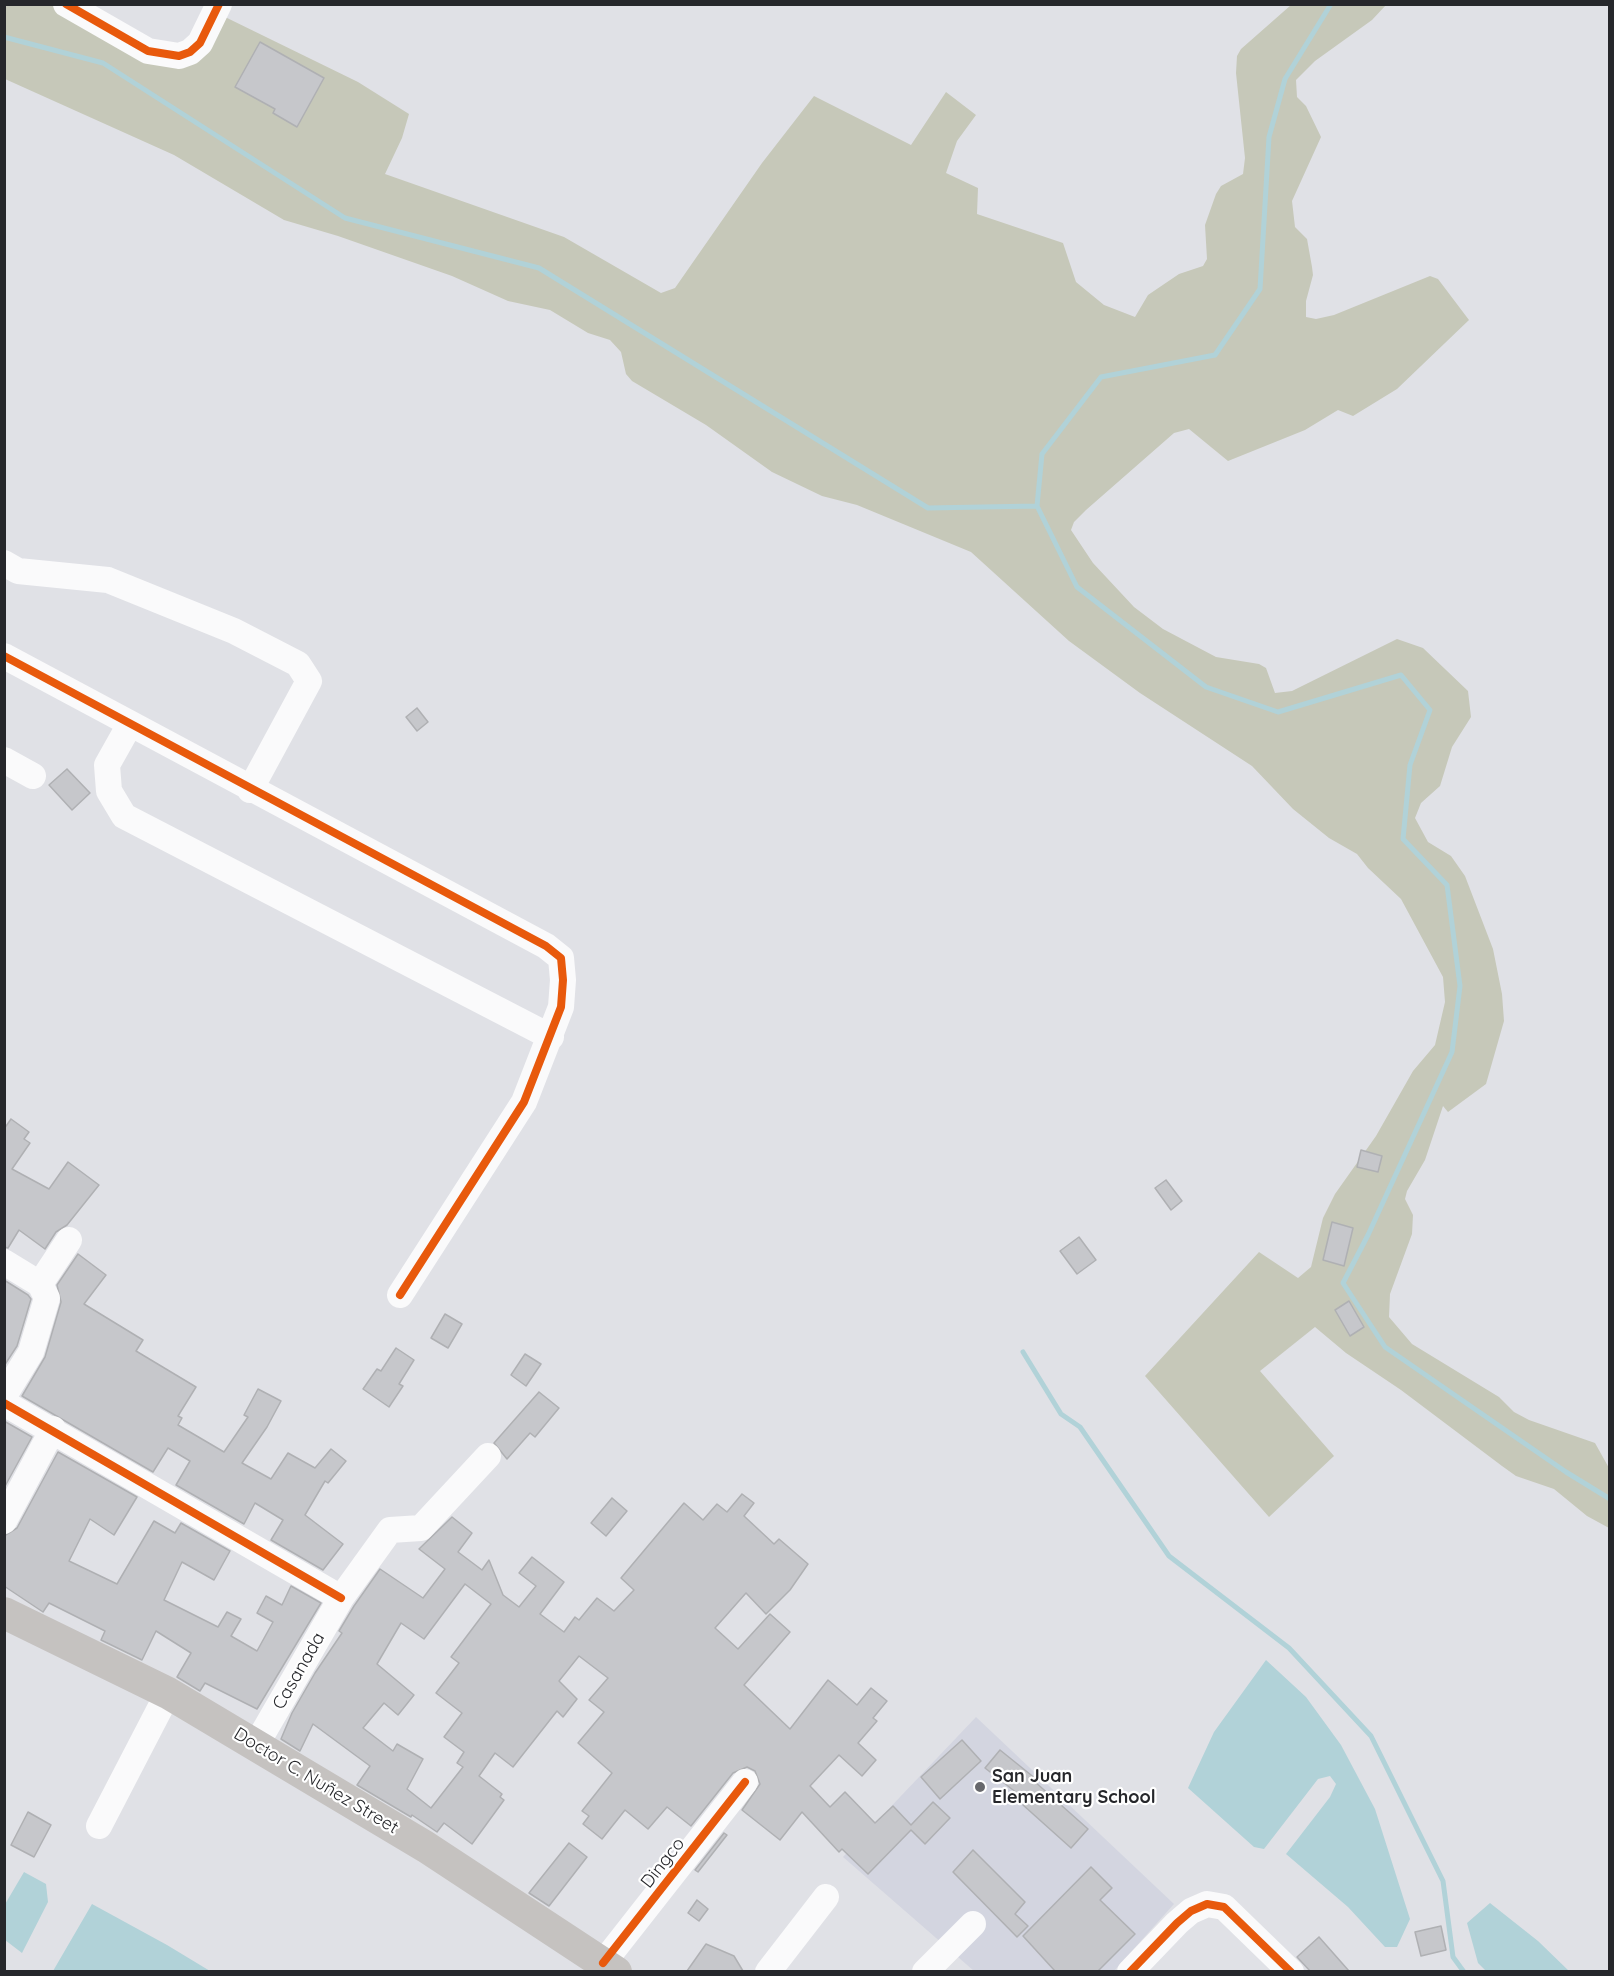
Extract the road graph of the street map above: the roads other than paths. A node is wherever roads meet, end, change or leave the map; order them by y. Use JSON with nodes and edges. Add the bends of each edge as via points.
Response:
{"nodes":[{"id":1,"x":66,"y":4,"type":"edge"},
{"id":2,"x":219,"y":4,"type":"edge"},
{"id":3,"x":4,"y":563,"type":"edge"},
{"id":4,"x":4,"y":656,"type":"edge"},
{"id":5,"x":130,"y":724,"type":"junction"},
{"id":6,"x":4,"y":760,"type":"edge"},
{"id":7,"x":33,"y":776,"type":"dead end"},
{"id":8,"x":250,"y":790,"type":"junction"},
{"id":9,"x":551,"y":1037,"type":"junction"},
{"id":10,"x":69,"y":1240,"type":"dead end"},
{"id":11,"x":4,"y":1262,"type":"edge"},
{"id":12,"x":40,"y":1284,"type":"junction"},
{"id":13,"x":400,"y":1295,"type":"dead end"},
{"id":14,"x":4,"y":1395,"type":"edge"},
{"id":15,"x":4,"y":1402,"type":"edge"},
{"id":16,"x":53,"y":1429,"type":"junction"},
{"id":17,"x":488,"y":1456,"type":"dead end"},
{"id":18,"x":4,"y":1521,"type":"edge"},
{"id":19,"x":341,"y":1598,"type":"junction"},
{"id":20,"x":4,"y":1613,"type":"edge"},
{"id":21,"x":168,"y":1693,"type":"junction"},
{"id":22,"x":256,"y":1745,"type":"junction"},
{"id":23,"x":746,"y":1782,"type":"dead end"},
{"id":24,"x":99,"y":1826,"type":"dead end"},
{"id":25,"x":826,"y":1897,"type":"dead end"},
{"id":26,"x":973,"y":1924,"type":"dead end"},
{"id":27,"x":610,"y":1967,"type":"edge"},
{"id":28,"x":768,"y":1971,"type":"edge"},
{"id":29,"x":925,"y":1971,"type":"edge"},
{"id":30,"x":1130,"y":1971,"type":"edge"},
{"id":31,"x":1291,"y":1971,"type":"edge"}],
"edges":[{"from":1,"to":2,"type":"street","via":[[148,51],[179,56],[200,43]]},
{"from":3,"to":8,"type":"street","via":[[18,571],[108,580],[234,631],[298,664],[309,681]]},
{"from":4,"to":5,"type":"street"},
{"from":5,"to":8,"type":"street"},
{"from":5,"to":9,"type":"street","via":[[107,765],[109,791],[124,816]]},
{"from":6,"to":7,"type":"street"},
{"from":8,"to":9,"type":"street","via":[[546,946],[561,958],[561,1007]]},
{"from":9,"to":13,"type":"street","via":[[524,1102]]},
{"from":10,"to":12,"type":"street"},
{"from":11,"to":12,"type":"street"},
{"from":12,"to":14,"type":"street","via":[[47,1298],[31,1352]]},
{"from":15,"to":16,"type":"street"},
{"from":16,"to":18,"type":"street"},
{"from":16,"to":19,"type":"street"},
{"from":17,"to":19,"type":"street","name":"Casanada","via":[[421,1528],[390,1530]]},
{"from":19,"to":22,"type":"street","name":"Casanada"},
{"from":20,"to":21,"type":"main road","name":"Doctor C. Nuñez Street"},
{"from":21,"to":22,"type":"main road","name":"Doctor C. Nuñez Street"},
{"from":21,"to":24,"type":"street"},
{"from":22,"to":27,"type":"main road","name":"Doctor C. Nuñez Street","via":[[426,1847]]},
{"from":23,"to":27,"type":"street","name":"Dingco"},
{"from":25,"to":28,"type":"street"},
{"from":26,"to":29,"type":"street"},
{"from":30,"to":31,"type":"street","via":[[1177,1923],[1207,1904],[1224,1906]]}]}
